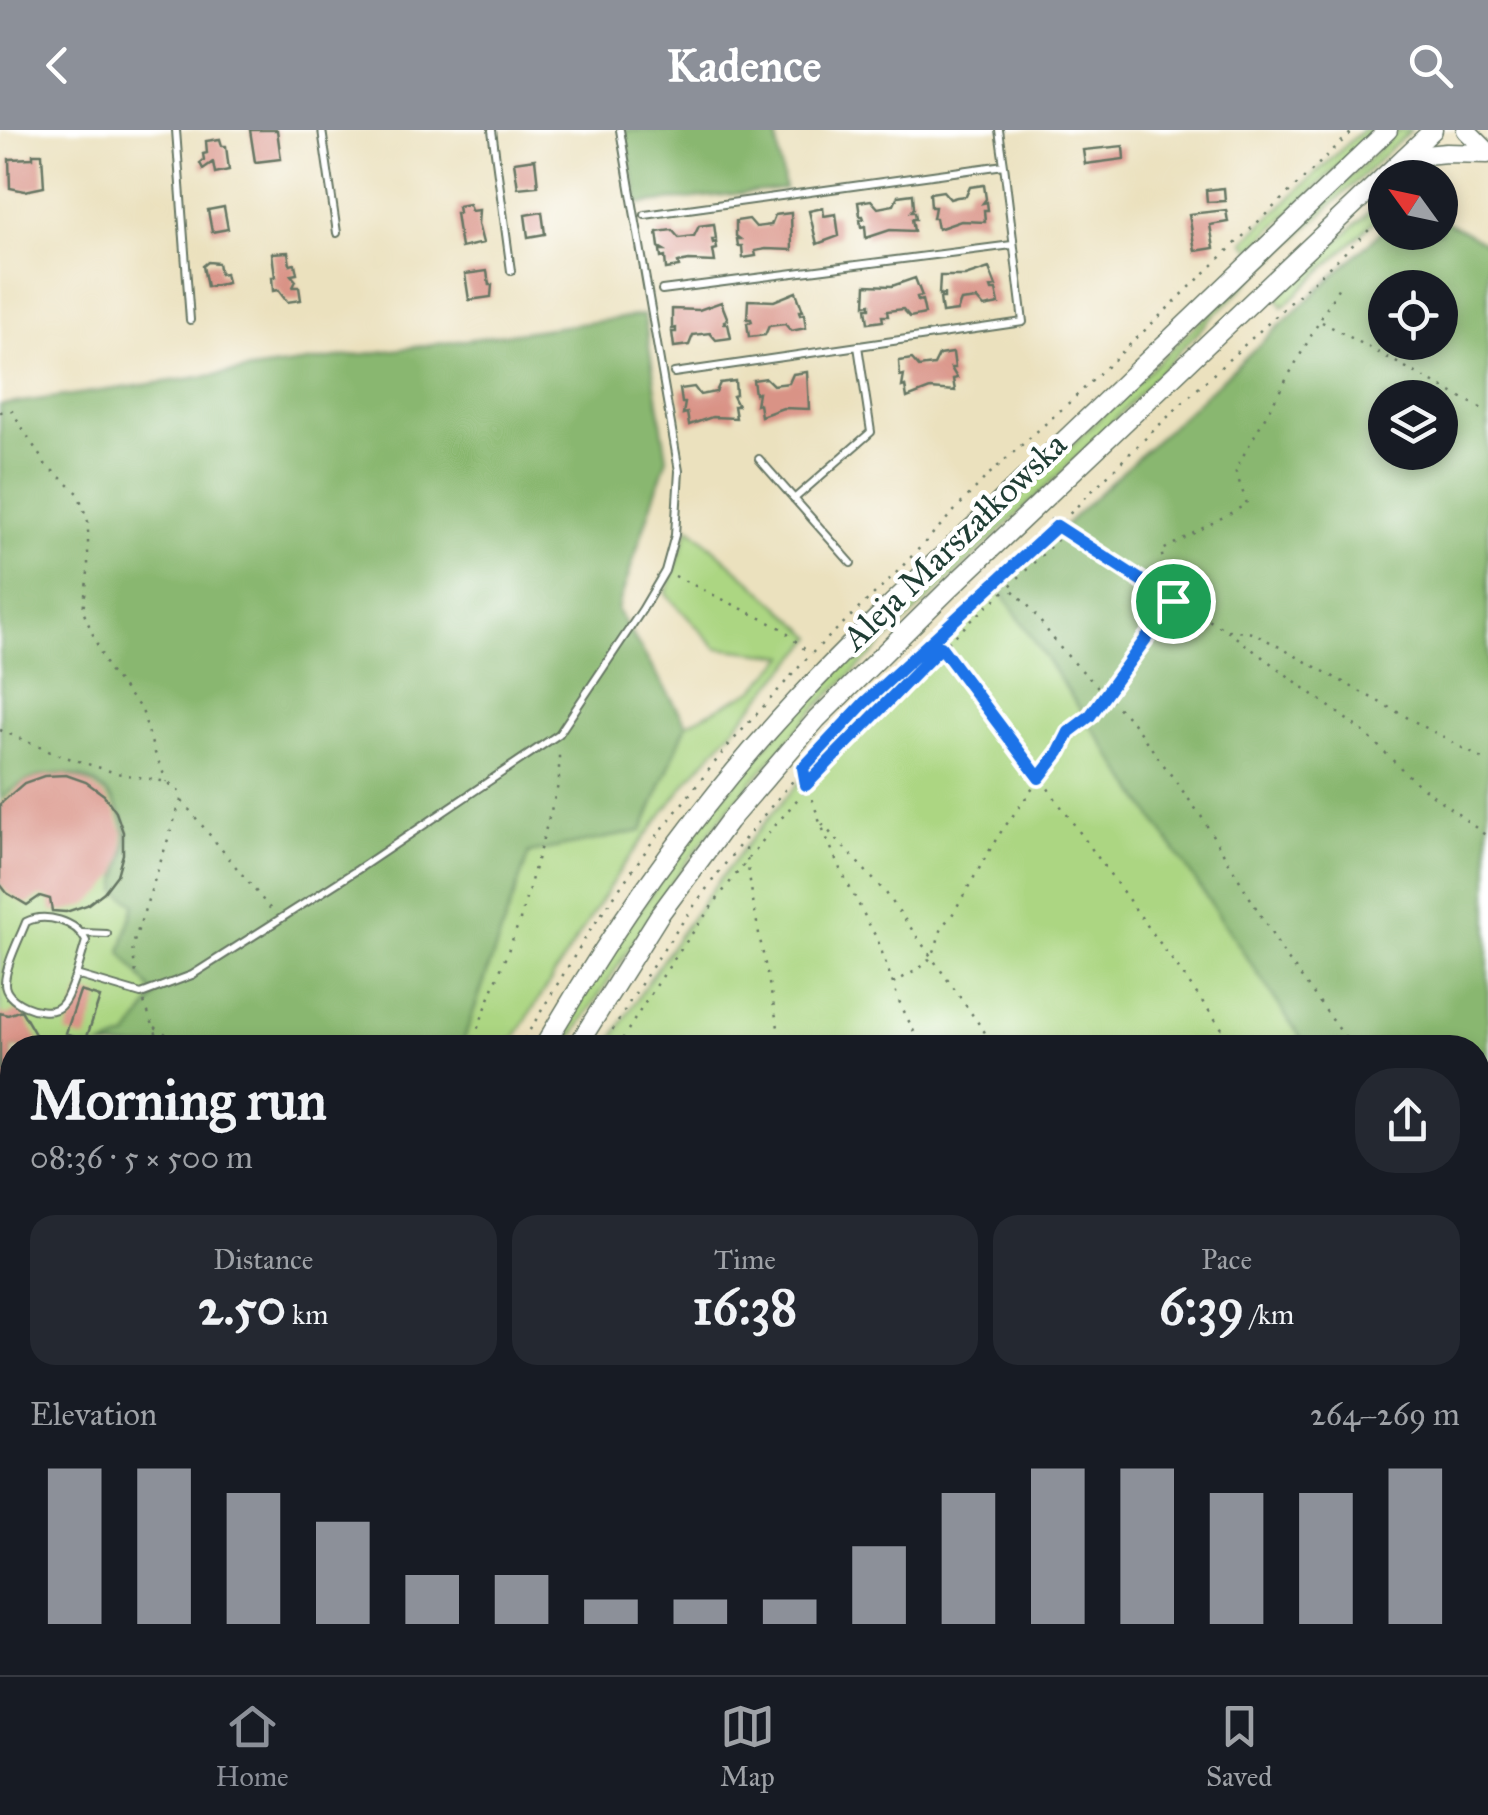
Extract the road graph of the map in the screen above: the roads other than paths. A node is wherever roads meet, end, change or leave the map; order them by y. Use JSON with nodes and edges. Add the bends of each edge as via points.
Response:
{"nodes":[{"id":1,"x":176,"y":130,"type":"edge"},
{"id":2,"x":322,"y":130,"type":"edge"},
{"id":3,"x":492,"y":130,"type":"edge"},
{"id":4,"x":620,"y":130,"type":"edge"},
{"id":5,"x":999,"y":130,"type":"edge"},
{"id":6,"x":1388,"y":130,"type":"edge"},
{"id":7,"x":1433,"y":130,"type":"edge"},
{"id":8,"x":1466,"y":130,"type":"edge"},
{"id":9,"x":1488,"y":153,"type":"edge"},
{"id":10,"x":1405,"y":157,"type":"junction"},
{"id":11,"x":1004,"y":165,"type":"junction"},
{"id":12,"x":646,"y":215,"type":"dead end"},
{"id":13,"x":337,"y":233,"type":"dead end"},
{"id":14,"x":1012,"y":245,"type":"junction"},
{"id":15,"x":511,"y":271,"type":"dead end"},
{"id":16,"x":662,"y":290,"type":"dead end"},
{"id":17,"x":190,"y":320,"type":"dead end"},
{"id":18,"x":858,"y":346,"type":"junction"},
{"id":19,"x":674,"y":373,"type":"dead end"},
{"id":20,"x":759,"y":458,"type":"dead end"},
{"id":21,"x":794,"y":498,"type":"junction"},
{"id":22,"x":852,"y":563,"type":"dead end"},
{"id":23,"x":82,"y":933,"type":"junction"},
{"id":24,"x":107,"y":934,"type":"dead end"},
{"id":25,"x":76,"y":975,"type":"junction"},
{"id":26,"x":551,"y":1035,"type":"edge"},
{"id":27,"x":584,"y":1035,"type":"edge"}],
"edges":[{"from":1,"to":17,"type":"lane"},
{"from":2,"to":13,"type":"lane"},
{"from":3,"to":15,"type":"lane"},
{"from":4,"to":25,"type":"lane","via":[[679,471],[665,571],[559,734],[192,975],[141,994]]},
{"from":5,"to":11,"type":"lane"},
{"from":6,"to":26,"type":"main road","name":"Aleja Marszałkowska","via":[[796,700],[659,867]]},
{"from":7,"to":10,"type":"main road","name":"Aleja Marszałkowska"},
{"from":8,"to":9,"type":"main road"},
{"from":9,"to":10,"type":"main road"},
{"from":10,"to":27,"type":"main road","name":"Aleja Marszałkowska","via":[[817,719],[660,914]]},
{"from":11,"to":12,"type":"lane"},
{"from":11,"to":14,"type":"lane"},
{"from":14,"to":16,"type":"lane"},
{"from":14,"to":18,"type":"lane","via":[[1023,322]]},
{"from":18,"to":19,"type":"lane"},
{"from":18,"to":21,"type":"lane","via":[[871,432]]},
{"from":20,"to":21,"type":"lane"},
{"from":21,"to":22,"type":"lane"},
{"from":23,"to":24,"type":"lane"},
{"from":23,"to":25,"type":"lane"},
{"from":23,"to":25,"type":"lane","via":[[46,917],[26,922],[5,982],[15,1000],[55,1010]]}]}
